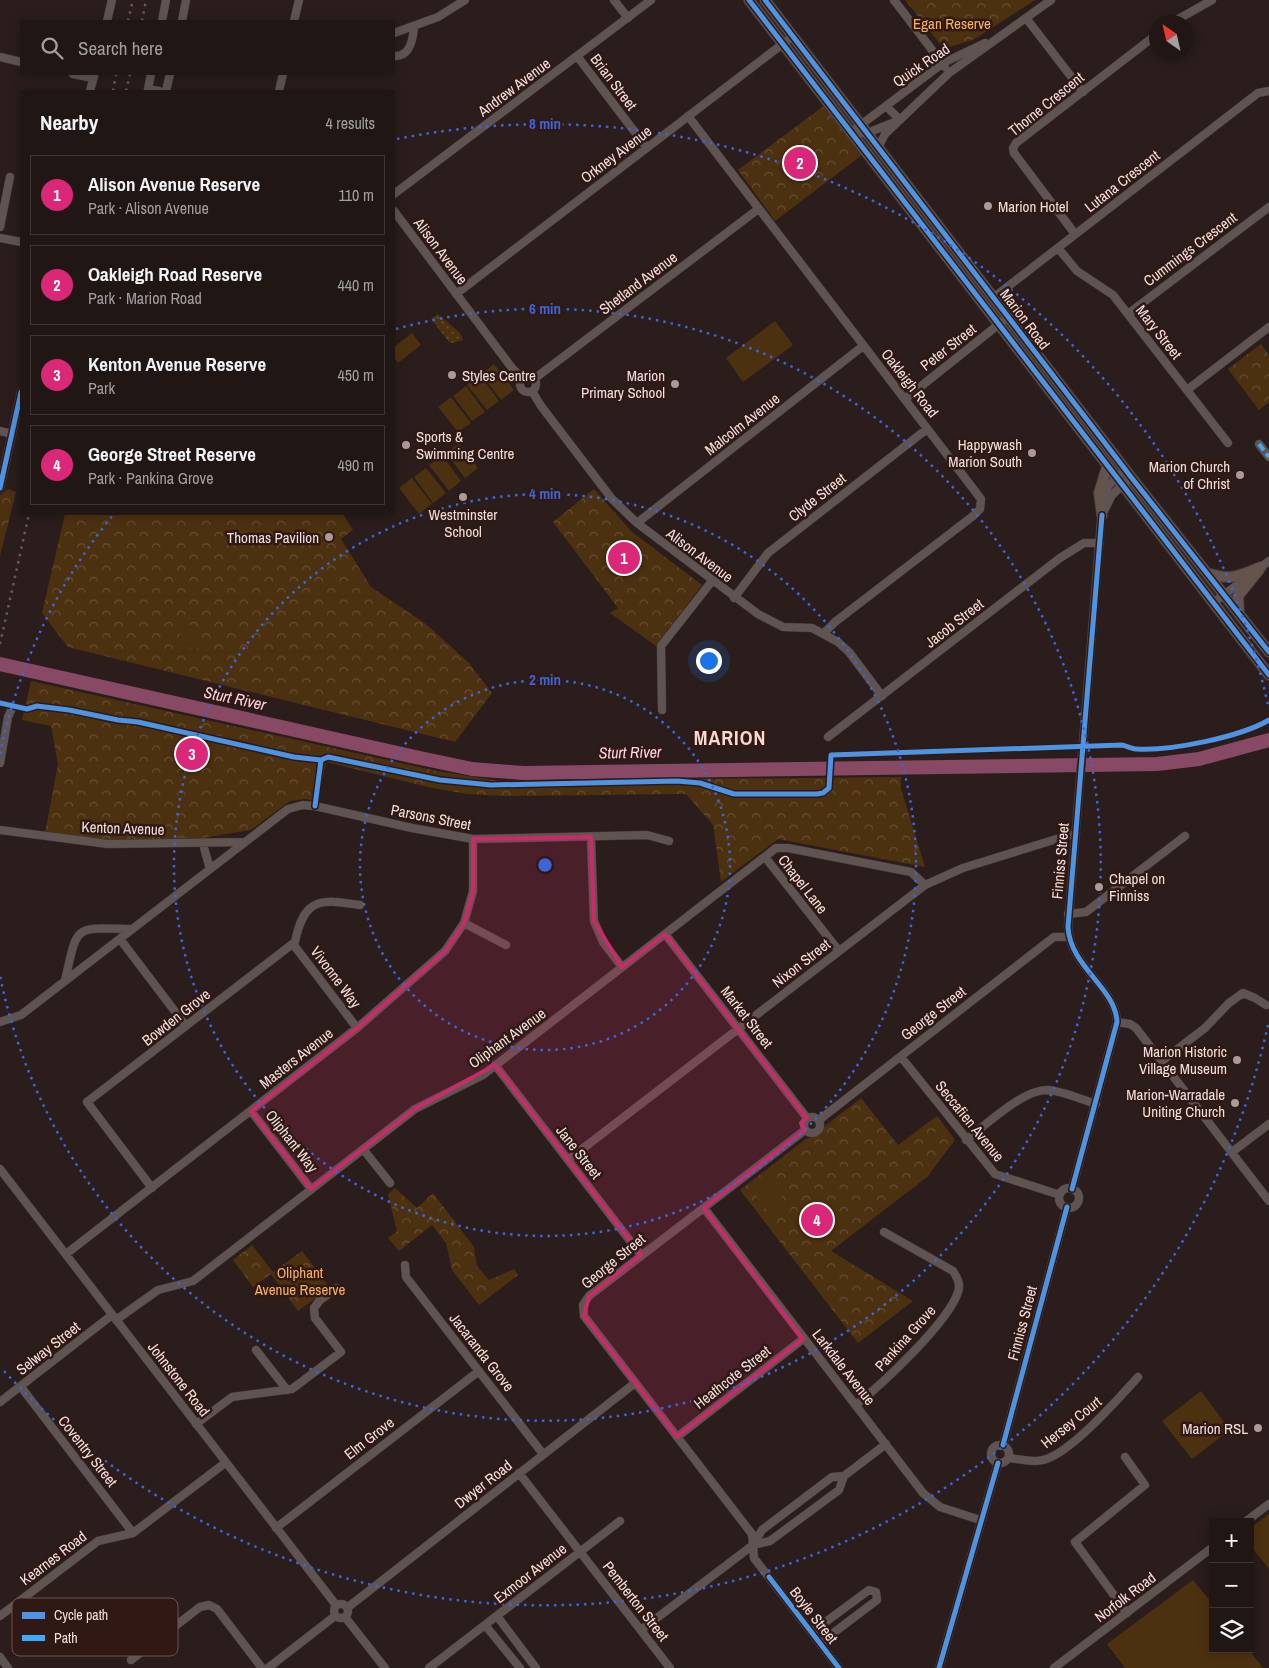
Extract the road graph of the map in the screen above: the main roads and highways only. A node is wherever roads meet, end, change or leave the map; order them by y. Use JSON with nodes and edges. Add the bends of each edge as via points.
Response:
{"nodes":[{"id":1,"x":748,"y":0,"type":"edge"},
{"id":2,"x":765,"y":0,"type":"edge"},
{"id":3,"x":1107,"y":467,"type":"junction"},
{"id":4,"x":1102,"y":515,"type":"road end"},
{"id":5,"x":1265,"y":564,"type":"edge"},
{"id":6,"x":1206,"y":572,"type":"junction"},
{"id":7,"x":1239,"y":613,"type":"junction"},
{"id":8,"x":1269,"y":652,"type":"edge"},
{"id":9,"x":1269,"y":675,"type":"edge"}],
"edges":[{"from":1,"to":3,"type":"main road","name":"Marion Road"},
{"from":2,"to":6,"type":"main road","name":"Marion Road"},
{"from":3,"to":4,"type":"main road","via":[[1099,493]]},
{"from":3,"to":9,"type":"main road","name":"Marion Road"},
{"from":5,"to":6,"type":"main road","via":[[1233,579]]},
{"from":5,"to":7,"type":"main road","via":[[1238,596]]},
{"from":6,"to":7,"type":"main road","name":"Marion Road"},
{"from":7,"to":8,"type":"main road","name":"Marion Road"}]}
